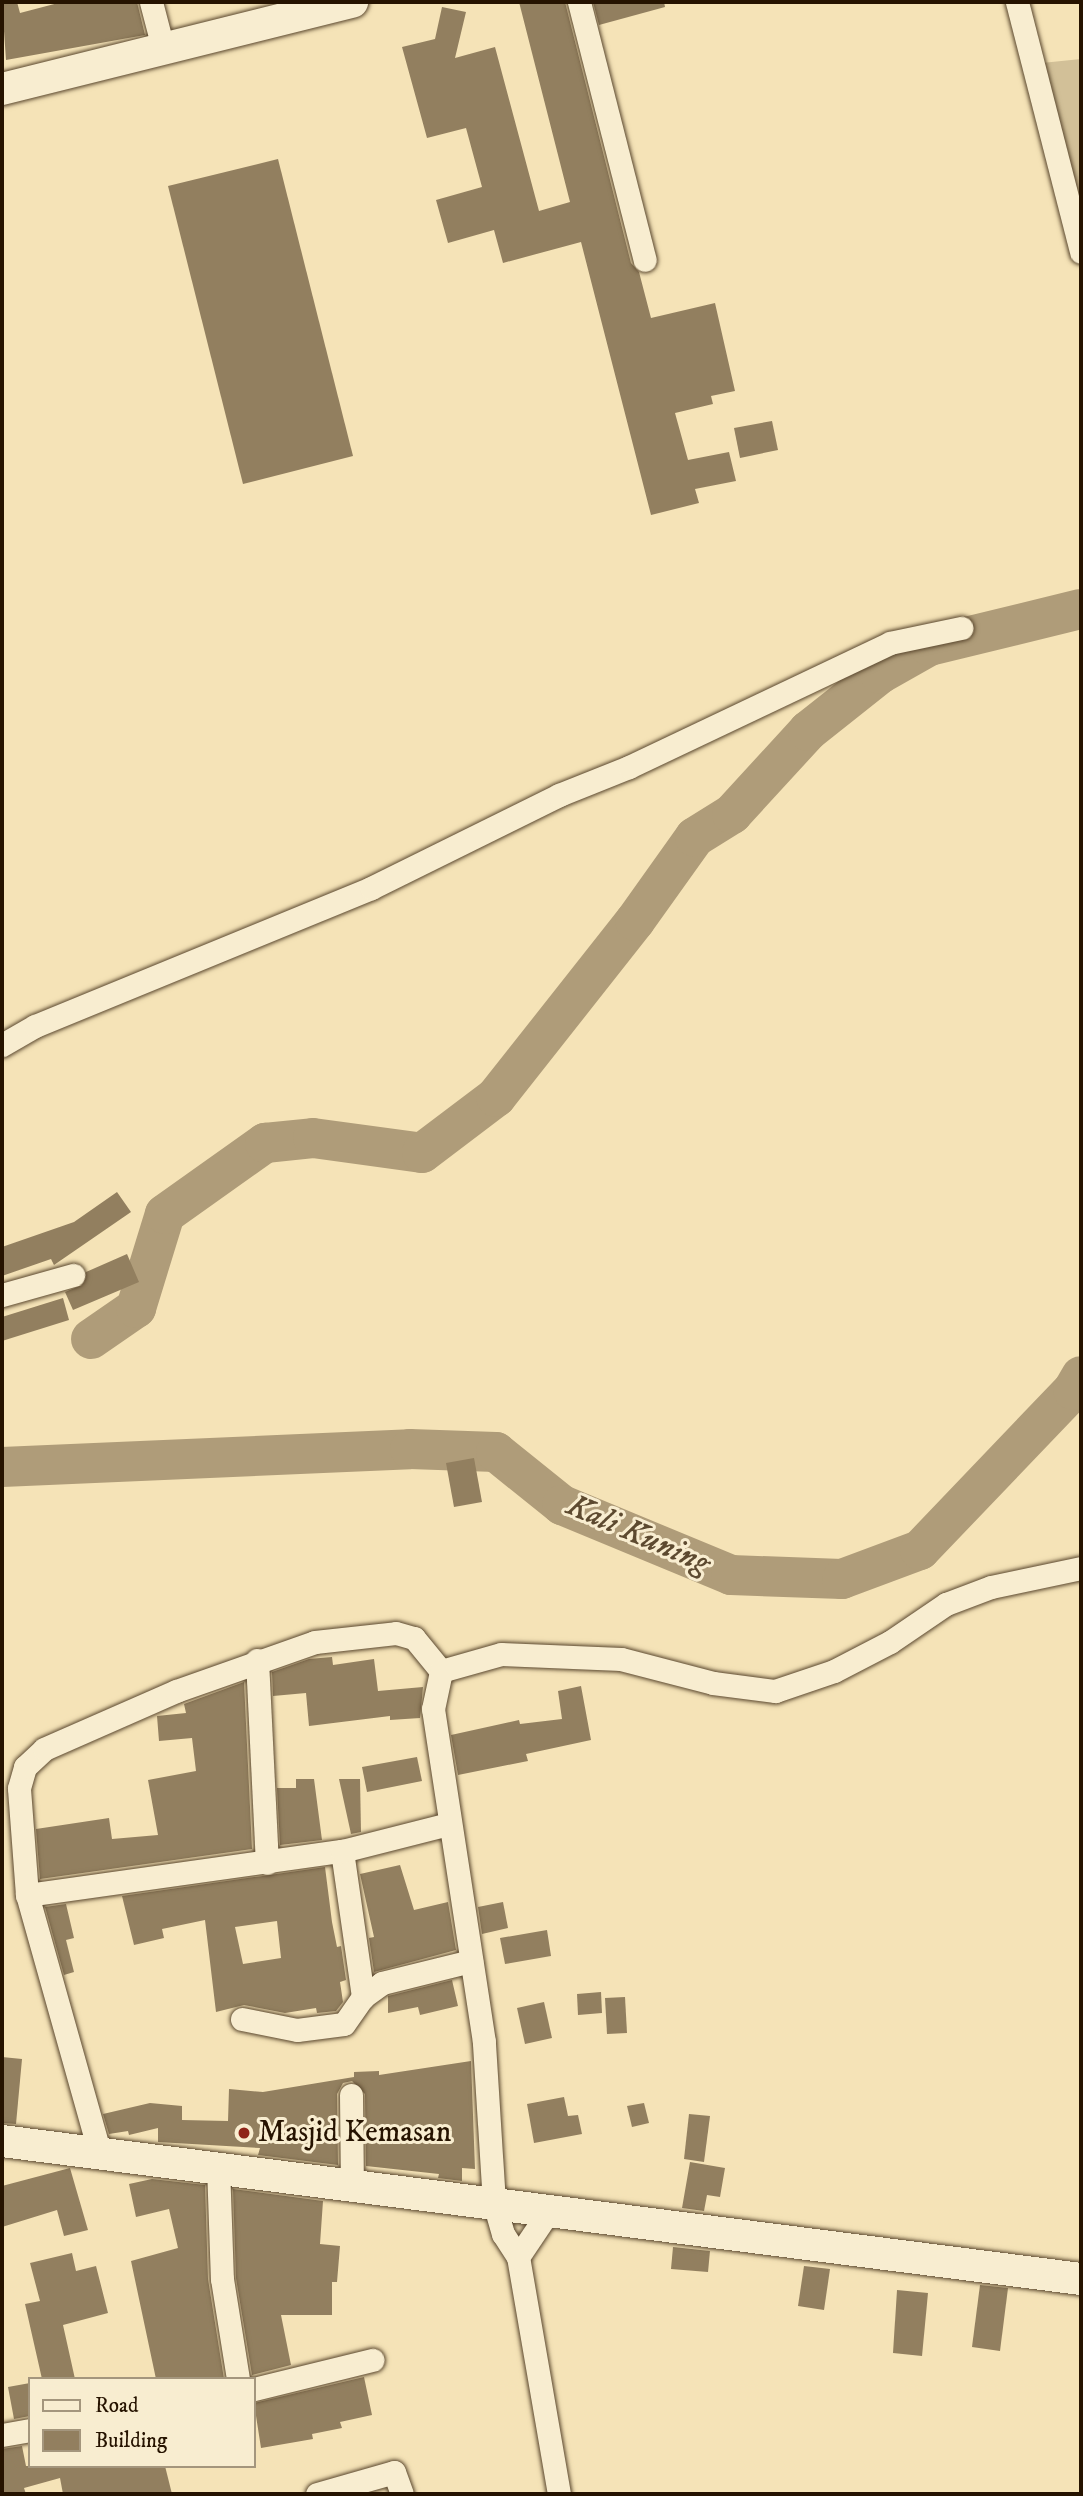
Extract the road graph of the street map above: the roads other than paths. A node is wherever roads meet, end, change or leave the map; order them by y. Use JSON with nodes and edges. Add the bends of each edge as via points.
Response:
{"nodes":[{"id":1,"x":151,"y":2,"type":"edge"},
{"id":2,"x":352,"y":2,"type":"edge"},
{"id":3,"x":579,"y":2,"type":"edge"},
{"id":4,"x":1017,"y":2,"type":"edge"},
{"id":5,"x":163,"y":47,"type":"junction"},
{"id":6,"x":2,"y":89,"type":"edge"},
{"id":7,"x":1081,"y":252,"type":"edge"},
{"id":8,"x":645,"y":260,"type":"dead end"},
{"id":9,"x":961,"y":628,"type":"dead end"},
{"id":10,"x":2,"y":1045,"type":"edge"},
{"id":11,"x":73,"y":1275,"type":"dead end"},
{"id":12,"x":2,"y":1295,"type":"edge"},
{"id":13,"x":1081,"y":1568,"type":"edge"},
{"id":14,"x":257,"y":1660,"type":"junction"},
{"id":15,"x":441,"y":1671,"type":"junction"},
{"id":16,"x":449,"y":1824,"type":"junction"},
{"id":17,"x":342,"y":1851,"type":"junction"},
{"id":18,"x":267,"y":1863,"type":"junction"},
{"id":19,"x":27,"y":1895,"type":"junction"},
{"id":20,"x":471,"y":1961,"type":"junction"},
{"id":21,"x":363,"y":1997,"type":"junction"},
{"id":22,"x":242,"y":2019,"type":"dead end"},
{"id":23,"x":351,"y":2095,"type":"dead end"},
{"id":24,"x":2,"y":2141,"type":"edge"},
{"id":25,"x":100,"y":2154,"type":"junction"},
{"id":26,"x":218,"y":2166,"type":"junction"},
{"id":27,"x":352,"y":2187,"type":"junction"},
{"id":28,"x":494,"y":2203,"type":"junction"},
{"id":29,"x":549,"y":2211,"type":"junction"},
{"id":30,"x":517,"y":2257,"type":"junction"},
{"id":31,"x":1081,"y":2279,"type":"edge"},
{"id":32,"x":372,"y":2360,"type":"dead end"},
{"id":33,"x":238,"y":2377,"type":"edge"},
{"id":34,"x":256,"y":2389,"type":"edge"},
{"id":35,"x":28,"y":2430,"type":"edge"},
{"id":36,"x":2,"y":2435,"type":"edge"},
{"id":37,"x":317,"y":2494,"type":"edge"},
{"id":38,"x":402,"y":2494,"type":"edge"},
{"id":39,"x":559,"y":2494,"type":"edge"}],
"edges":[{"from":1,"to":5,"type":"street"},
{"from":2,"to":5,"type":"street"},
{"from":3,"to":8,"type":"street"},
{"from":4,"to":7,"type":"street"},
{"from":5,"to":6,"type":"street"},
{"from":9,"to":10,"type":"street","via":[[890,643],[629,767],[559,795],[392,879],[36,1026]]},
{"from":11,"to":12,"type":"street"},
{"from":13,"to":15,"type":"street","via":[[991,1587],[946,1604],[890,1642],[834,1671],[775,1691],[713,1683],[621,1658],[502,1654]]},
{"from":14,"to":15,"type":"street","via":[[314,1642],[396,1633],[414,1638]]},
{"from":14,"to":18,"type":"street"},
{"from":14,"to":19,"type":"street","via":[[44,1749],[25,1768],[19,1788]]},
{"from":15,"to":16,"type":"street","via":[[433,1709]]},
{"from":16,"to":17,"type":"street"},
{"from":16,"to":20,"type":"street"},
{"from":17,"to":18,"type":"street"},
{"from":17,"to":21,"type":"street"},
{"from":18,"to":19,"type":"street"},
{"from":19,"to":25,"type":"street"},
{"from":20,"to":21,"type":"street","via":[[382,1983]]},
{"from":20,"to":28,"type":"street","via":[[484,2042]]},
{"from":21,"to":22,"type":"street","via":[[344,2024],[297,2030]]},
{"from":23,"to":27,"type":"street"},
{"from":24,"to":25,"type":"street"},
{"from":25,"to":26,"type":"street"},
{"from":26,"to":27,"type":"street"},
{"from":26,"to":33,"type":"street","via":[[222,2279]]},
{"from":27,"to":28,"type":"street"},
{"from":28,"to":29,"type":"street"},
{"from":28,"to":30,"type":"street","via":[[503,2234]]},
{"from":29,"to":30,"type":"street"},
{"from":29,"to":31,"type":"street"},
{"from":30,"to":39,"type":"street"},
{"from":32,"to":34,"type":"street"},
{"from":35,"to":36,"type":"street"},
{"from":37,"to":38,"type":"street","via":[[394,2472]]}]}
